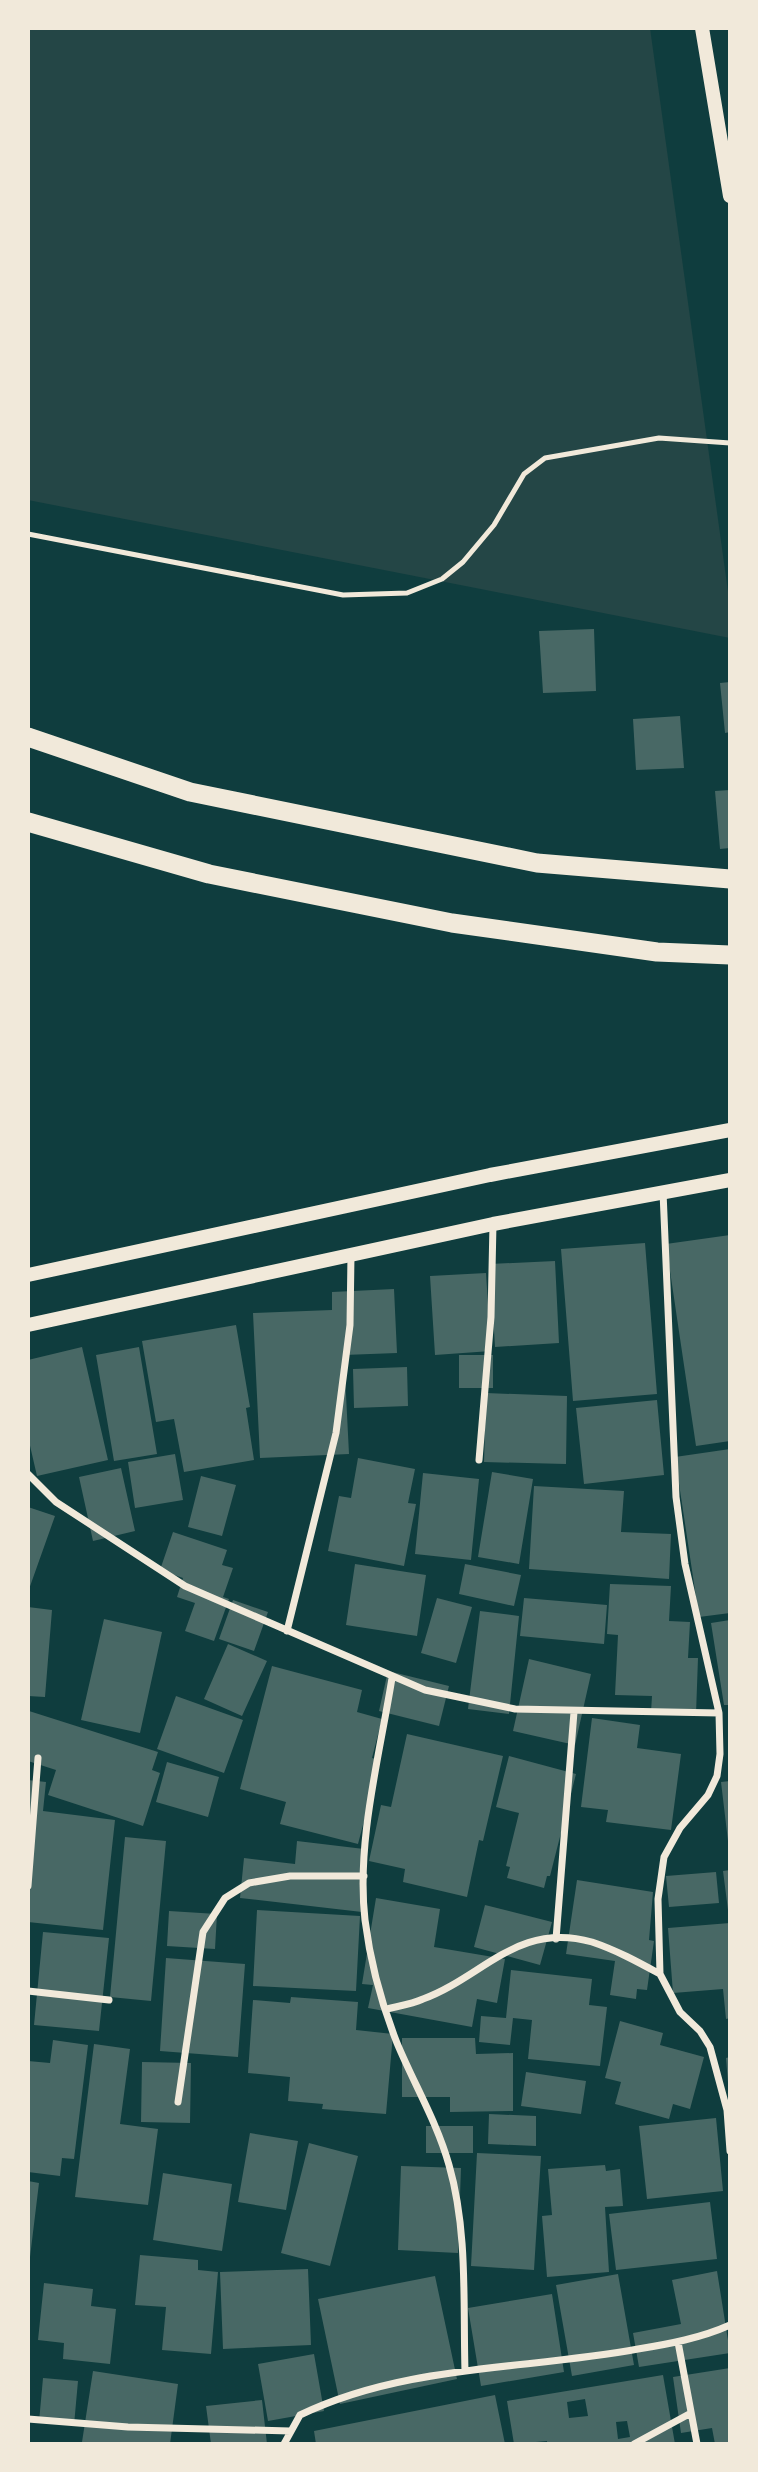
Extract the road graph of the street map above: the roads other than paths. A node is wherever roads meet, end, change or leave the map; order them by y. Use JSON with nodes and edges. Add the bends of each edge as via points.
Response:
{"nodes":[{"id":1,"x":702,"y":28,"type":"edge"},
{"id":2,"x":730,"y":196,"type":"edge"},
{"id":3,"x":730,"y":443,"type":"edge"},
{"id":4,"x":28,"y":534,"type":"edge"},
{"id":5,"x":28,"y":737,"type":"edge"},
{"id":6,"x":28,"y":822,"type":"edge"},
{"id":7,"x":730,"y":879,"type":"edge"},
{"id":8,"x":730,"y":955,"type":"edge"},
{"id":9,"x":730,"y":1130,"type":"edge"},
{"id":10,"x":730,"y":1180,"type":"edge"},
{"id":11,"x":663,"y":1192,"type":"junction"},
{"id":12,"x":493,"y":1224,"type":"junction"},
{"id":13,"x":351,"y":1255,"type":"junction"},
{"id":14,"x":28,"y":1275,"type":"edge"},
{"id":15,"x":28,"y":1325,"type":"edge"},
{"id":16,"x":480,"y":1460,"type":"dead end"},
{"id":17,"x":28,"y":1474,"type":"edge"},
{"id":18,"x":287,"y":1631,"type":"junction"},
{"id":19,"x":392,"y":1678,"type":"junction"},
{"id":20,"x":573,"y":1712,"type":"junction"},
{"id":21,"x":719,"y":1713,"type":"junction"},
{"id":22,"x":38,"y":1758,"type":"dead end"},
{"id":23,"x":364,"y":1876,"type":"junction"},
{"id":24,"x":28,"y":1886,"type":"edge"},
{"id":25,"x":556,"y":1939,"type":"junction"},
{"id":26,"x":660,"y":1974,"type":"junction"},
{"id":27,"x":28,"y":1991,"type":"edge"},
{"id":28,"x":109,"y":2000,"type":"dead end"},
{"id":29,"x":387,"y":2009,"type":"junction"},
{"id":30,"x":178,"y":2102,"type":"dead end"},
{"id":31,"x":730,"y":2151,"type":"edge"},
{"id":32,"x":730,"y":2325,"type":"edge"},
{"id":33,"x":678,"y":2342,"type":"junction"},
{"id":34,"x":465,"y":2371,"type":"junction"},
{"id":35,"x":691,"y":2413,"type":"junction"},
{"id":36,"x":28,"y":2419,"type":"edge"},
{"id":37,"x":290,"y":2431,"type":"junction"},
{"id":38,"x":284,"y":2444,"type":"edge"},
{"id":39,"x":634,"y":2444,"type":"edge"},
{"id":40,"x":697,"y":2444,"type":"edge"}],
"edges":[{"from":1,"to":2,"type":"main road"},
{"from":3,"to":4,"type":"lane","via":[[659,438],[545,458],[524,474],[494,525],[463,562],[443,579],[407,593],[343,595]]},
{"from":5,"to":7,"type":"highway","via":[[190,792],[511,858]]},
{"from":6,"to":8,"type":"highway","via":[[209,874],[452,923],[657,952]]},
{"from":9,"to":14,"type":"main road","via":[[490,1175]]},
{"from":10,"to":11,"type":"main road"},
{"from":11,"to":12,"type":"main road"},
{"from":11,"to":21,"type":"street","via":[[676,1497],[685,1564]]},
{"from":12,"to":13,"type":"main road"},
{"from":12,"to":16,"type":"street"},
{"from":13,"to":15,"type":"main road"},
{"from":13,"to":18,"type":"street","via":[[350,1325],[336,1433]]},
{"from":17,"to":18,"type":"street","via":[[56,1502],[185,1586]]},
{"from":18,"to":19,"type":"street"},
{"from":19,"to":20,"type":"street","via":[[425,1690],[515,1709]]},
{"from":19,"to":23,"type":"street"},
{"from":20,"to":21,"type":"street"},
{"from":20,"to":25,"type":"street"},
{"from":21,"to":26,"type":"street","via":[[717,1776],[664,1857],[658,1899]]},
{"from":22,"to":24,"type":"street"},
{"from":23,"to":29,"type":"street","via":[[367,1930]]},
{"from":23,"to":30,"type":"street","via":[[290,1876],[250,1883],[225,1898],[203,1932]]},
{"from":25,"to":26,"type":"street","via":[[590,1942]]},
{"from":25,"to":29,"type":"street","via":[[529,1940],[425,1999]]},
{"from":26,"to":31,"type":"street","via":[[680,2012],[710,2047],[727,2110]]},
{"from":27,"to":28,"type":"street"},
{"from":29,"to":34,"type":"street","via":[[396,2041],[441,2141],[460,2208]]},
{"from":32,"to":33,"type":"street"},
{"from":33,"to":34,"type":"street","via":[[582,2360]]},
{"from":33,"to":35,"type":"street"},
{"from":34,"to":37,"type":"street","via":[[419,2376],[320,2405],[300,2415]]},
{"from":35,"to":39,"type":"street"},
{"from":35,"to":40,"type":"street"},
{"from":36,"to":37,"type":"street"},
{"from":37,"to":38,"type":"street"}]}
